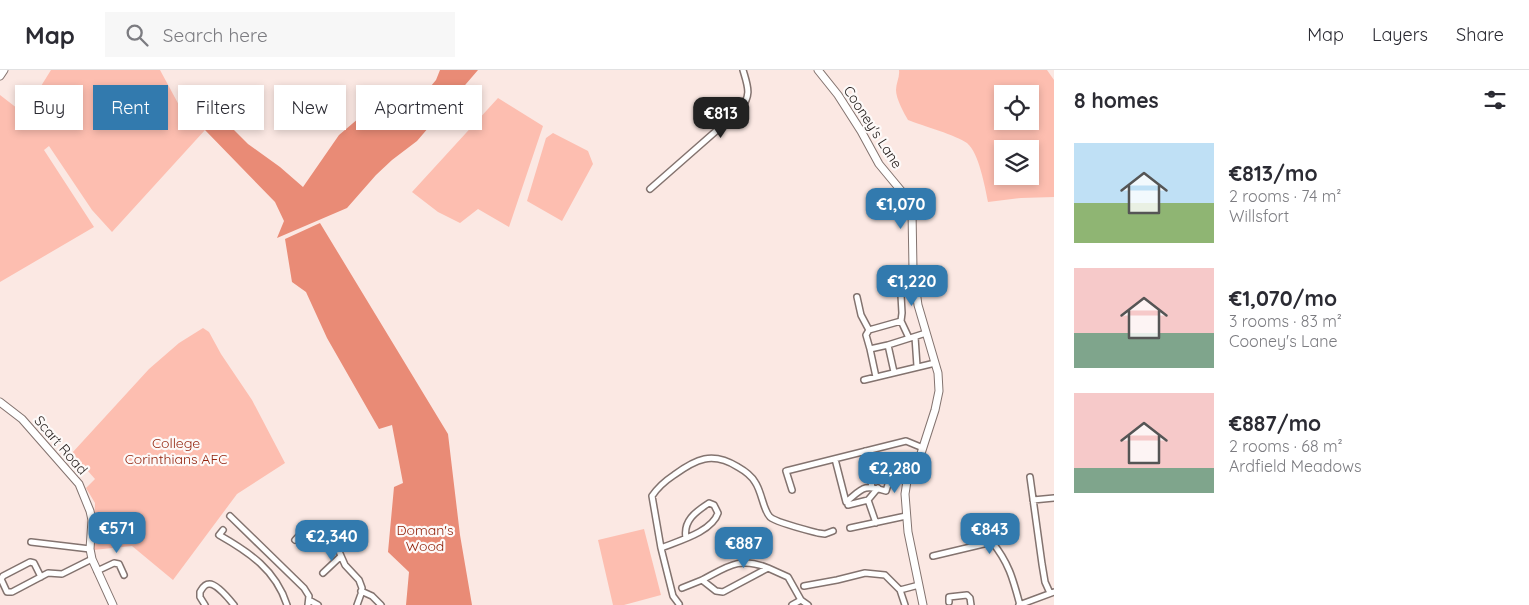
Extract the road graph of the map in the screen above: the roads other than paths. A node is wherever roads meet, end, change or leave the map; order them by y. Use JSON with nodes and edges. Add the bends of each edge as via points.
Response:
{"nodes":[{"id":1,"x":4,"y":70,"type":"edge"},
{"id":2,"x":744,"y":70,"type":"edge"},
{"id":3,"x":818,"y":70,"type":"edge"},
{"id":4,"x":0,"y":76,"type":"edge"},
{"id":5,"x":650,"y":189,"type":"dead end"},
{"id":6,"x":901,"y":294,"type":"dead end"},
{"id":7,"x":857,"y":297,"type":"dead end"},
{"id":8,"x":901,"y":321,"type":"junction"},
{"id":9,"x":869,"y":330,"type":"junction"},
{"id":10,"x":926,"y":334,"type":"junction"},
{"id":11,"x":912,"y":338,"type":"junction"},
{"id":12,"x":888,"y":345,"type":"junction"},
{"id":13,"x":870,"y":349,"type":"junction"},
{"id":14,"x":935,"y":363,"type":"junction"},
{"id":15,"x":917,"y":366,"type":"junction"},
{"id":16,"x":894,"y":372,"type":"junction"},
{"id":17,"x":876,"y":377,"type":"junction"},
{"id":18,"x":864,"y":380,"type":"dead end"},
{"id":19,"x":0,"y":402,"type":"edge"},
{"id":20,"x":923,"y":448,"type":"junction"},
{"id":21,"x":865,"y":451,"type":"junction"},
{"id":22,"x":835,"y":459,"type":"junction"},
{"id":23,"x":894,"y":465,"type":"dead end"},
{"id":24,"x":1030,"y":477,"type":"dead end"},
{"id":25,"x":875,"y":488,"type":"junction"},
{"id":26,"x":792,"y":490,"type":"dead end"},
{"id":27,"x":1054,"y":498,"type":"edge"},
{"id":28,"x":868,"y":500,"type":"junction"},
{"id":29,"x":1032,"y":500,"type":"junction"},
{"id":30,"x":848,"y":505,"type":"dead end"},
{"id":31,"x":230,"y":516,"type":"dead end"},
{"id":32,"x":906,"y":516,"type":"junction"},
{"id":33,"x":876,"y":523,"type":"junction"},
{"id":34,"x":850,"y":528,"type":"dead end"},
{"id":35,"x":223,"y":530,"type":"dead end"},
{"id":36,"x":833,"y":531,"type":"dead end"},
{"id":37,"x":686,"y":538,"type":"junction"},
{"id":38,"x":295,"y":540,"type":"dead end"},
{"id":39,"x":1007,"y":540,"type":"dead end"},
{"id":40,"x":31,"y":542,"type":"dead end"},
{"id":41,"x":992,"y":542,"type":"junction"},
{"id":42,"x":661,"y":548,"type":"junction"},
{"id":43,"x":90,"y":549,"type":"junction"},
{"id":44,"x":933,"y":556,"type":"dead end"},
{"id":45,"x":340,"y":557,"type":"junction"},
{"id":46,"x":92,"y":559,"type":"junction"},
{"id":47,"x":768,"y":568,"type":"junction"},
{"id":48,"x":98,"y":571,"type":"junction"},
{"id":49,"x":323,"y":573,"type":"dead end"},
{"id":50,"x":124,"y":575,"type":"dead end"},
{"id":51,"x":41,"y":577,"type":"junction"},
{"id":52,"x":702,"y":580,"type":"junction"},
{"id":53,"x":804,"y":586,"type":"dead end"},
{"id":54,"x":919,"y":586,"type":"junction"},
{"id":55,"x":682,"y":588,"type":"dead end"},
{"id":56,"x":900,"y":590,"type":"junction"},
{"id":57,"x":361,"y":592,"type":"junction"},
{"id":58,"x":1052,"y":593,"type":"edge"},
{"id":59,"x":801,"y":600,"type":"junction"},
{"id":60,"x":309,"y":601,"type":"edge"},
{"id":61,"x":949,"y":602,"type":"dead end"},
{"id":62,"x":114,"y":605,"type":"edge"},
{"id":63,"x":205,"y":605,"type":"edge"},
{"id":64,"x":234,"y":605,"type":"edge"},
{"id":65,"x":286,"y":605,"type":"edge"},
{"id":66,"x":318,"y":605,"type":"edge"},
{"id":67,"x":357,"y":605,"type":"edge"},
{"id":68,"x":381,"y":605,"type":"edge"},
{"id":69,"x":679,"y":605,"type":"edge"},
{"id":70,"x":792,"y":605,"type":"edge"},
{"id":71,"x":808,"y":605,"type":"edge"},
{"id":72,"x":905,"y":605,"type":"edge"},
{"id":73,"x":923,"y":605,"type":"edge"},
{"id":74,"x":971,"y":605,"type":"edge"},
{"id":75,"x":1019,"y":605,"type":"edge"}],
"edges":[{"from":1,"to":4,"type":"street"},
{"from":2,"to":5,"type":"street","via":[[749,93],[740,110]]},
{"from":3,"to":10,"type":"street","name":"Cooney's Lane","via":[[838,95],[879,164],[908,199],[912,211],[913,269]]},
{"from":6,"to":8,"type":"street"},
{"from":7,"to":9,"type":"street"},
{"from":8,"to":9,"type":"street"},
{"from":8,"to":11,"type":"street"},
{"from":9,"to":13,"type":"street","via":[[866,335]]},
{"from":10,"to":11,"type":"street"},
{"from":10,"to":14,"type":"street","name":"Cooney's Lane"},
{"from":11,"to":12,"type":"street"},
{"from":11,"to":15,"type":"street"},
{"from":12,"to":13,"type":"street"},
{"from":12,"to":16,"type":"street"},
{"from":13,"to":17,"type":"street"},
{"from":14,"to":15,"type":"street"},
{"from":14,"to":20,"type":"street","name":"Cooney's Lane","via":[[939,391]]},
{"from":15,"to":16,"type":"street"},
{"from":16,"to":17,"type":"street"},
{"from":17,"to":18,"type":"street"},
{"from":19,"to":43,"type":"street","name":"Scart Road","via":[[22,419],[79,484],[92,520]]},
{"from":20,"to":21,"type":"street","via":[[906,441]]},
{"from":20,"to":32,"type":"street","name":"Cooney's Lane","via":[[916,469],[907,481]]},
{"from":21,"to":22,"type":"street"},
{"from":21,"to":25,"type":"street"},
{"from":22,"to":25,"type":"street","via":[[846,502],[863,488]]},
{"from":22,"to":26,"type":"street","via":[[786,472]]},
{"from":23,"to":25,"type":"street","via":[[886,490]]},
{"from":24,"to":29,"type":"street"},
{"from":25,"to":28,"type":"street"},
{"from":27,"to":29,"type":"street"},
{"from":28,"to":30,"type":"street"},
{"from":28,"to":33,"type":"street"},
{"from":29,"to":58,"type":"street","via":[[1045,582]]},
{"from":31,"to":60,"type":"street","via":[[304,588]]},
{"from":32,"to":33,"type":"street"},
{"from":32,"to":54,"type":"street","name":"Cooney's Lane"},
{"from":33,"to":34,"type":"street"},
{"from":35,"to":65,"type":"street","via":[[219,535],[245,550],[269,572],[280,587]]},
{"from":36,"to":42,"type":"street","via":[[818,533],[770,517],[758,486],[747,472],[729,462],[704,459],[690,463],[658,486],[652,496]]},
{"from":37,"to":37,"type":"street","via":[[716,519],[718,513],[714,504],[708,503],[697,511],[684,529]]},
{"from":37,"to":42,"type":"street"},
{"from":38,"to":45,"type":"street","via":[[309,526],[316,526],[338,549]]},
{"from":39,"to":41,"type":"street"},
{"from":40,"to":43,"type":"street"},
{"from":41,"to":44,"type":"street"},
{"from":41,"to":75,"type":"street","via":[[1009,567]]},
{"from":42,"to":69,"type":"street","via":[[673,596]]},
{"from":43,"to":46,"type":"street","name":"Scart Road"},
{"from":45,"to":49,"type":"street"},
{"from":45,"to":57,"type":"street","via":[[359,580]]},
{"from":46,"to":48,"type":"street","name":"Scart Road"},
{"from":46,"to":51,"type":"street","via":[[62,574],[48,573]]},
{"from":47,"to":52,"type":"street","via":[[748,562],[735,563]]},
{"from":47,"to":52,"type":"street","via":[[723,592],[716,592]]},
{"from":47,"to":59,"type":"street","via":[[788,577]]},
{"from":48,"to":50,"type":"street","via":[[114,563],[119,564]]},
{"from":48,"to":62,"type":"street","name":"Scart Road"},
{"from":51,"to":51,"type":"street","via":[[34,563],[30,562],[2,579],[7,592],[12,592]]},
{"from":52,"to":55,"type":"street"},
{"from":53,"to":56,"type":"street","via":[[865,573],[885,575]]},
{"from":54,"to":56,"type":"street"},
{"from":54,"to":73,"type":"street","name":"Cooney's Lane"},
{"from":56,"to":72,"type":"street"},
{"from":57,"to":67,"type":"street"},
{"from":57,"to":68,"type":"street","via":[[372,596]]},
{"from":58,"to":75,"type":"street"},
{"from":59,"to":70,"type":"street"},
{"from":59,"to":71,"type":"street"},
{"from":60,"to":66,"type":"street"},
{"from":61,"to":74,"type":"street","via":[[948,597],[967,594]]},
{"from":63,"to":64,"type":"street","via":[[200,592],[209,584]]}]}
